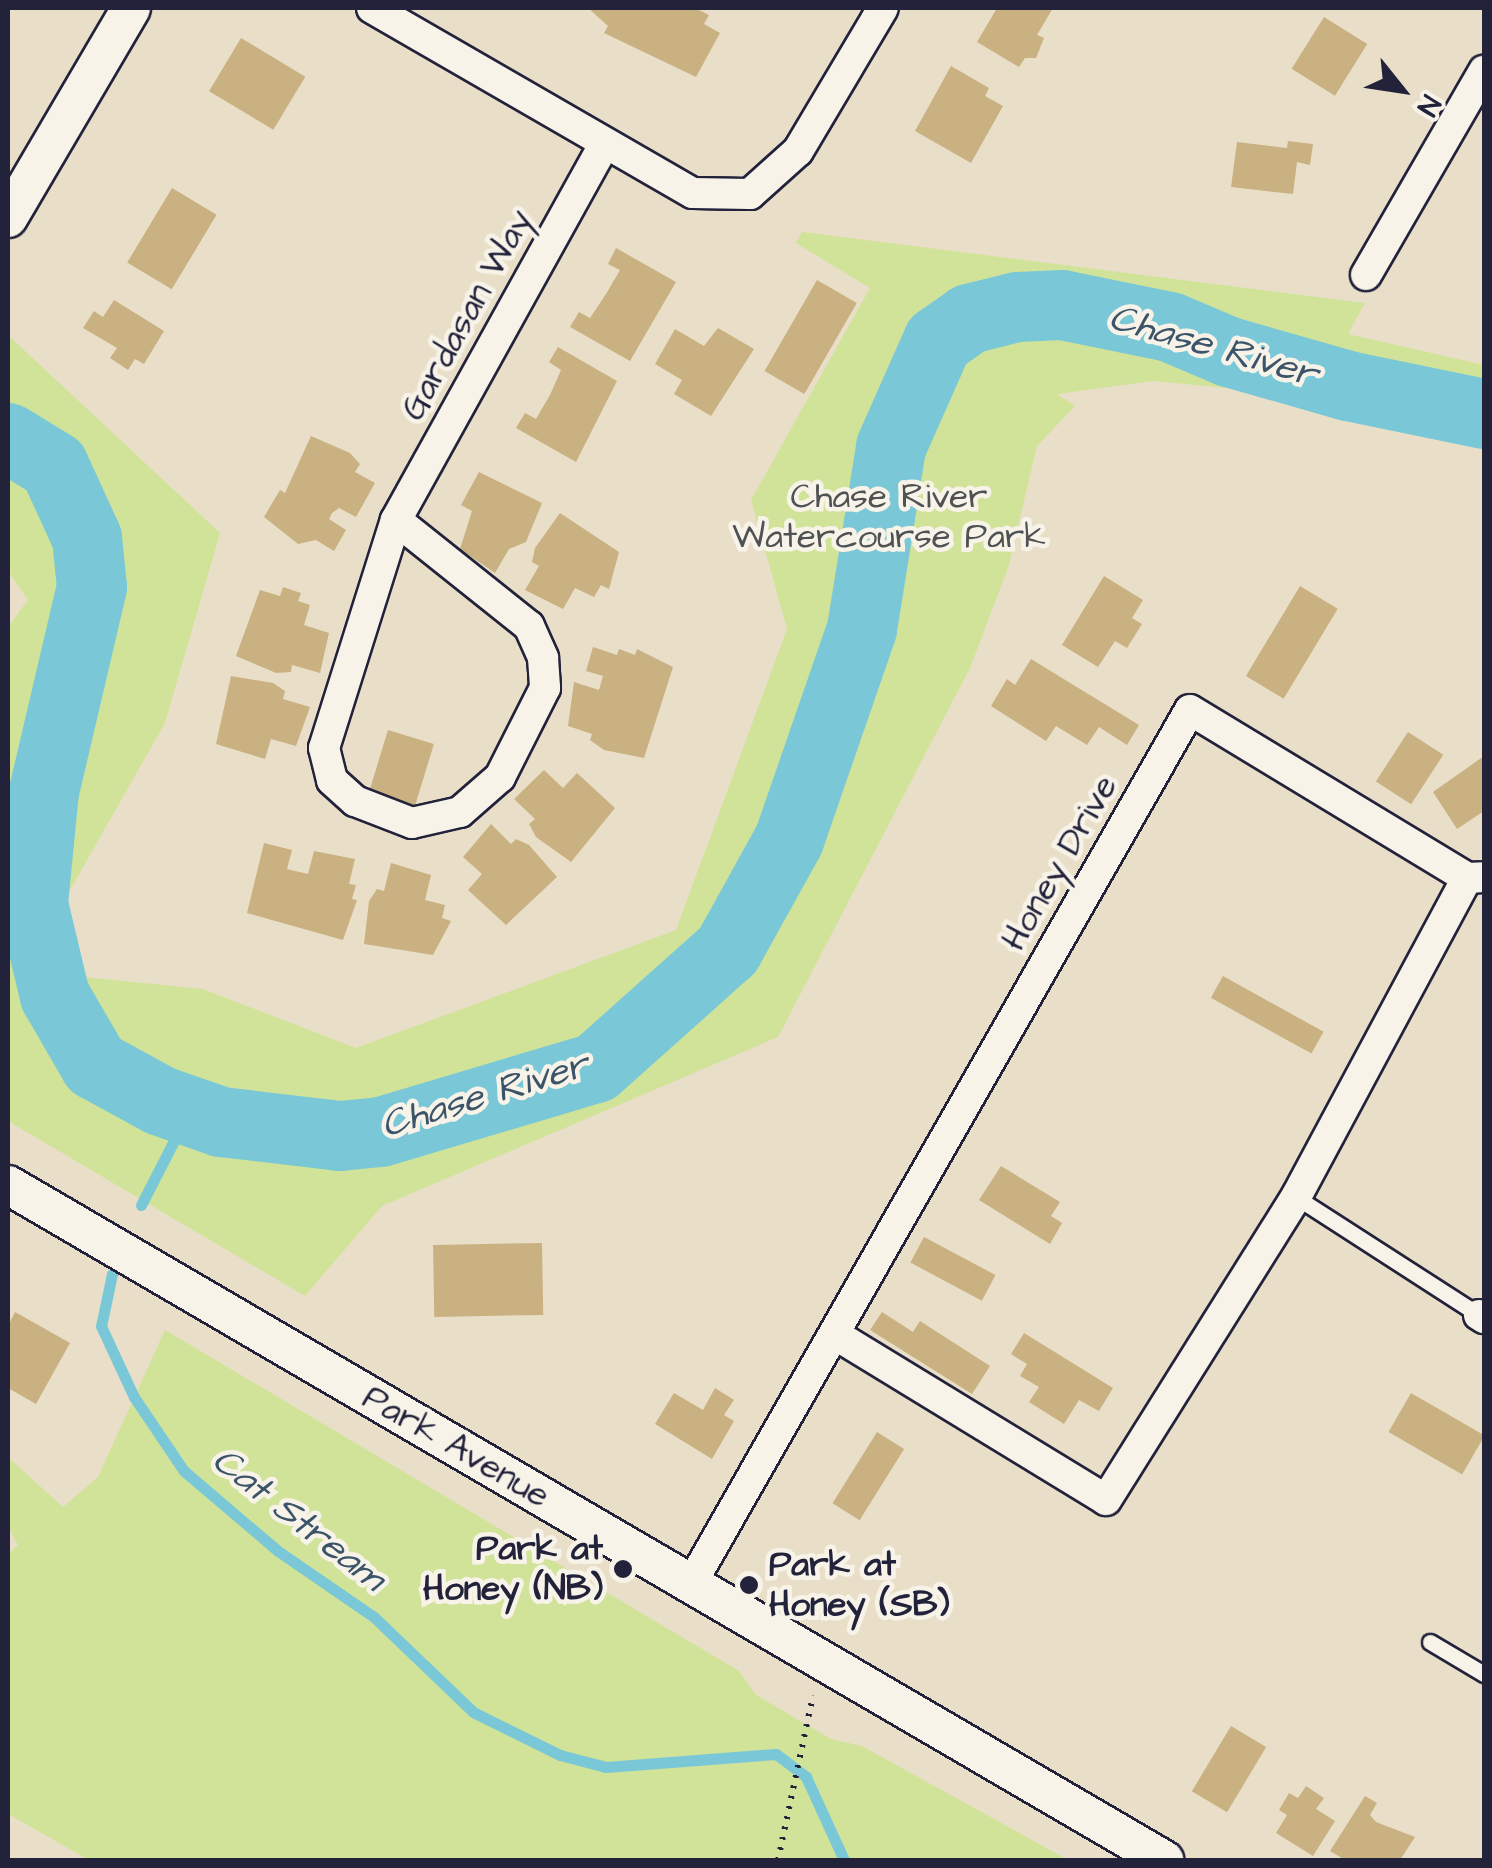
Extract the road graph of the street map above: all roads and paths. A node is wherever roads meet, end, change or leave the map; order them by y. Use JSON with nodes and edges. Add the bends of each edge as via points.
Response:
{"nodes":[{"id":1,"x":131,"y":8,"type":"edge"},
{"id":2,"x":372,"y":8,"type":"edge"},
{"id":3,"x":883,"y":8,"type":"edge"},
{"id":4,"x":1484,"y":72,"type":"edge"},
{"id":5,"x":603,"y":146,"type":"junction"},
{"id":6,"x":8,"y":218,"type":"edge"},
{"id":7,"x":1366,"y":275,"type":"dead end"},
{"id":8,"x":396,"y":520,"type":"junction"},
{"id":9,"x":1476,"y":878,"type":"edge"},
{"id":10,"x":8,"y":1185,"type":"edge"},
{"id":11,"x":1296,"y":1197,"type":"junction"},
{"id":12,"x":1482,"y":1316,"type":"edge"},
{"id":13,"x":836,"y":1335,"type":"junction"},
{"id":14,"x":691,"y":1584,"type":"junction"},
{"id":15,"x":1430,"y":1642,"type":"dead end"},
{"id":16,"x":1484,"y":1674,"type":"edge"},
{"id":17,"x":810,"y":1721,"type":"dead end"},
{"id":18,"x":778,"y":1860,"type":"edge"},
{"id":19,"x":1164,"y":1860,"type":"edge"}],
"edges":[{"from":1,"to":6,"type":"street"},
{"from":2,"to":5,"type":"street"},
{"from":3,"to":5,"type":"street","via":[[798,151],[750,194],[693,193]]},
{"from":4,"to":7,"type":"street"},
{"from":5,"to":8,"type":"street","name":"Gardasan Way"},
{"from":8,"to":8,"type":"street","name":"Gardasan Way","via":[[324,748],[332,780],[355,801],[412,823],[460,812],[500,777],[545,688],[543,658],[528,626]]},
{"from":9,"to":11,"type":"street","name":"Honey Drive"},
{"from":9,"to":13,"type":"street","name":"Honey Drive","via":[[1190,710]]},
{"from":10,"to":14,"type":"street","name":"Park Avenue"},
{"from":11,"to":12,"type":"lane"},
{"from":11,"to":13,"type":"street","name":"Honey Drive","via":[[1106,1500]]},
{"from":13,"to":14,"type":"street","name":"Honey Drive"},
{"from":14,"to":19,"type":"street","name":"Park Avenue"},
{"from":15,"to":16,"type":"lane"},
{"from":17,"to":18,"type":"path"}]}
